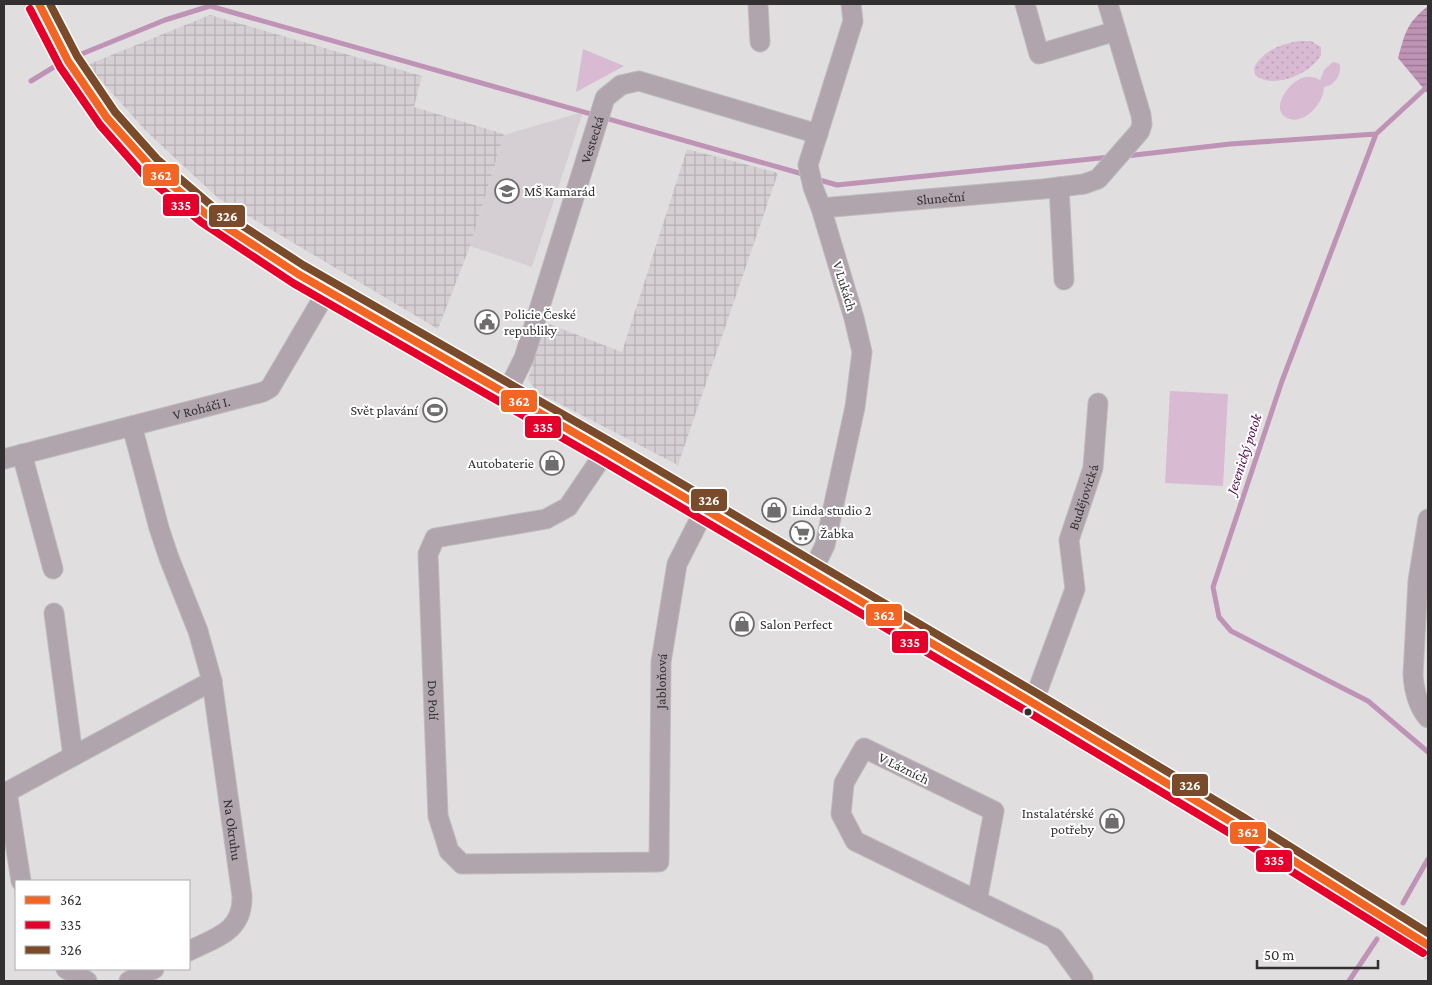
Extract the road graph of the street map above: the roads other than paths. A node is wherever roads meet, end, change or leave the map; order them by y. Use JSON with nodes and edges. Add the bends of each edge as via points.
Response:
{"nodes":[{"id":1,"x":39,"y":4,"type":"edge"},
{"id":2,"x":758,"y":4,"type":"edge"},
{"id":3,"x":851,"y":4,"type":"edge"},
{"id":4,"x":1025,"y":4,"type":"edge"},
{"id":5,"x":1108,"y":4,"type":"edge"},
{"id":6,"x":1116,"y":31,"type":"junction"},
{"id":7,"x":760,"y":42,"type":"dead end"},
{"id":8,"x":818,"y":134,"type":"junction"},
{"id":9,"x":1059,"y":187,"type":"junction"},
{"id":10,"x":821,"y":208,"type":"junction"},
{"id":11,"x":1064,"y":280,"type":"dead end"},
{"id":12,"x":327,"y":291,"type":"junction"},
{"id":13,"x":506,"y":394,"type":"junction"},
{"id":14,"x":1098,"y":403,"type":"dead end"},
{"id":15,"x":132,"y":426,"type":"junction"},
{"id":16,"x":606,"y":451,"type":"junction"},
{"id":17,"x":22,"y":454,"type":"junction"},
{"id":18,"x":4,"y":459,"type":"edge"},
{"id":19,"x":705,"y":509,"type":"junction"},
{"id":20,"x":1428,"y":519,"type":"edge"},
{"id":21,"x":54,"y":569,"type":"dead end"},
{"id":22,"x":812,"y":572,"type":"junction"},
{"id":23,"x":54,"y":613,"type":"dead end"},
{"id":24,"x":212,"y":681,"type":"junction"},
{"id":25,"x":1033,"y":703,"type":"junction"},
{"id":26,"x":1428,"y":718,"type":"edge"},
{"id":27,"x":73,"y":756,"type":"junction"},
{"id":28,"x":659,"y":862,"type":"joint"},
{"id":29,"x":21,"y":880,"type":"edge"},
{"id":30,"x":977,"y":901,"type":"junction"},
{"id":31,"x":1428,"y":945,"type":"edge"},
{"id":32,"x":190,"y":950,"type":"edge"},
{"id":33,"x":68,"y":970,"type":"edge"},
{"id":34,"x":152,"y":970,"type":"edge"},
{"id":35,"x":87,"y":981,"type":"edge"},
{"id":36,"x":130,"y":981,"type":"edge"},
{"id":37,"x":1083,"y":981,"type":"edge"}],
"edges":[{"from":1,"to":12,"type":"main road","via":[[68,61],[107,118],[150,166],[206,214]]},
{"from":2,"to":7,"type":"street"},
{"from":3,"to":8,"type":"street","name":"V Lukách","via":[[853,22]]},
{"from":4,"to":6,"type":"street","via":[[1038,54]]},
{"from":5,"to":6,"type":"street","name":"Sluneční"},
{"from":6,"to":9,"type":"street","name":"Sluneční","via":[[1141,115],[1140,131],[1098,179]]},
{"from":8,"to":10,"type":"street","name":"V Lukách","via":[[808,165]]},
{"from":8,"to":13,"type":"street","name":"Vestecká","via":[[639,81],[620,85],[605,98],[524,358]]},
{"from":9,"to":10,"type":"street","name":"Sluneční"},
{"from":9,"to":11,"type":"street"},
{"from":10,"to":22,"type":"street","name":"V Lukách","via":[[862,352],[855,407],[825,545]]},
{"from":12,"to":13,"type":"main road"},
{"from":12,"to":15,"type":"street","name":"V Roháči I.","via":[[270,388]]},
{"from":13,"to":16,"type":"main road"},
{"from":14,"to":25,"type":"street","name":"Budějovická","via":[[1092,468],[1069,540],[1075,589]]},
{"from":15,"to":17,"type":"street","name":"V Roháči I."},
{"from":15,"to":24,"type":"street","name":"Na Okruhu","via":[[159,528],[198,631]]},
{"from":16,"to":19,"type":"main road"},
{"from":16,"to":28,"type":"street","name":"Do Polí","via":[[568,507],[546,520],[435,538],[428,554],[438,816],[449,851],[462,864]]},
{"from":17,"to":18,"type":"street","name":"V Roháči I."},
{"from":17,"to":21,"type":"street"},
{"from":19,"to":22,"type":"main road"},
{"from":19,"to":28,"type":"street","name":"Jabloňová","via":[[677,564],[661,662]]},
{"from":20,"to":26,"type":"street","via":[[1418,581],[1413,675],[1414,689]]},
{"from":22,"to":25,"type":"main road"},
{"from":23,"to":27,"type":"street"},
{"from":24,"to":27,"type":"street"},
{"from":24,"to":32,"type":"street","name":"Na Okruhu","via":[[242,907],[231,929]]},
{"from":25,"to":31,"type":"main road"},
{"from":27,"to":29,"type":"street","via":[[7,792]]},
{"from":30,"to":30,"type":"street","name":"V Lázních","via":[[994,811],[864,748],[844,783],[842,814],[855,841]]},
{"from":30,"to":37,"type":"street","name":"V Lázních","via":[[1054,938]]},
{"from":33,"to":35,"type":"street"},
{"from":34,"to":36,"type":"street"}]}
